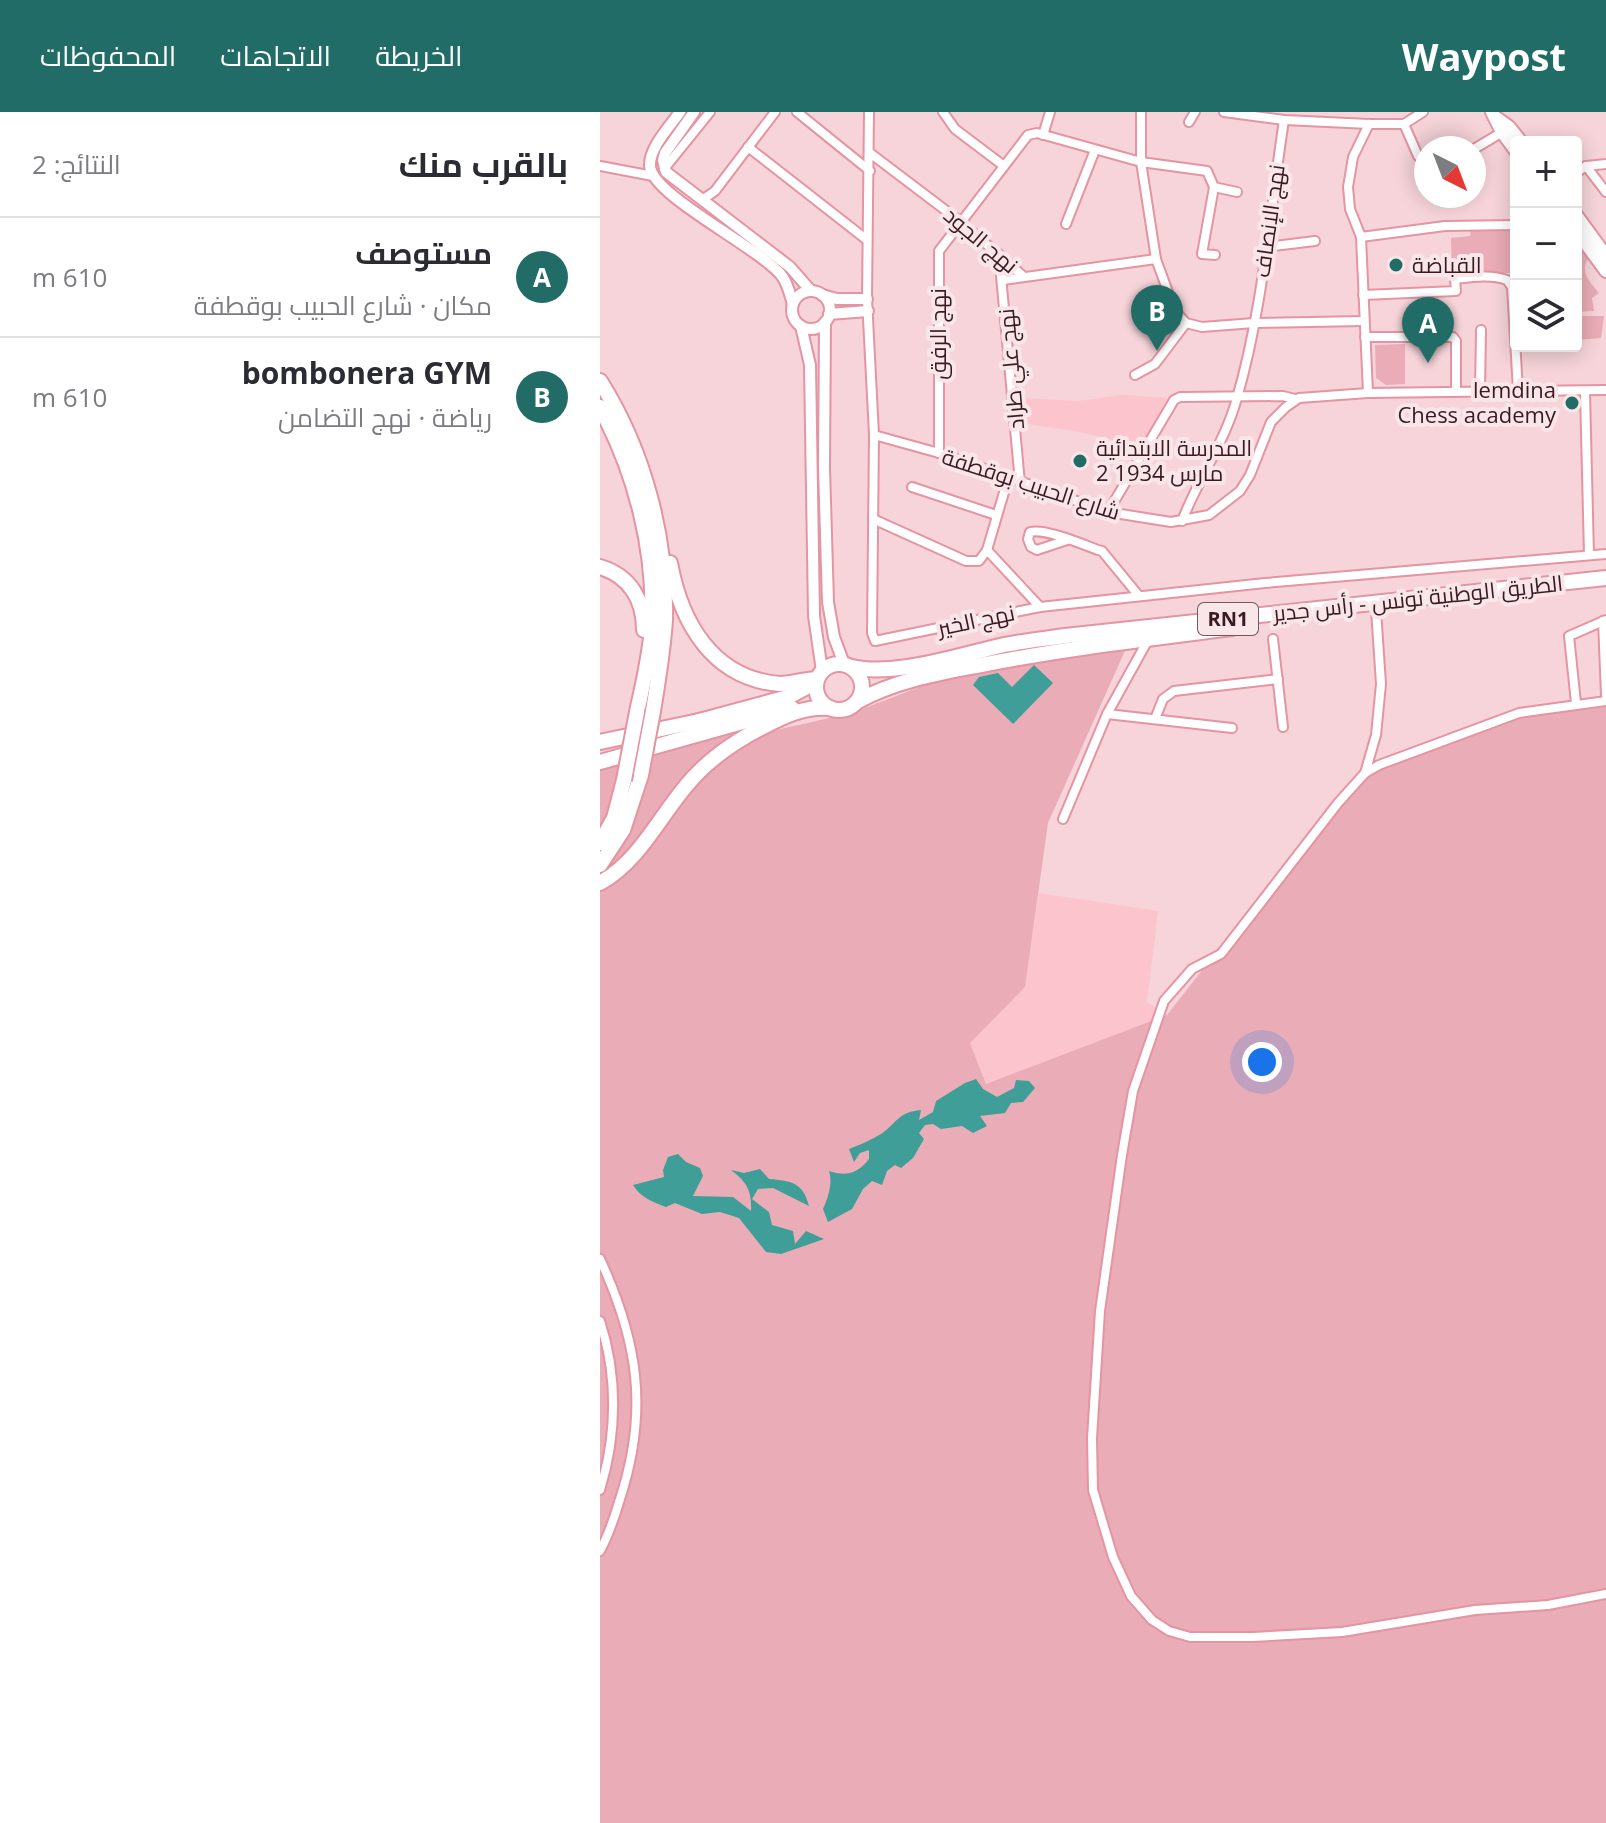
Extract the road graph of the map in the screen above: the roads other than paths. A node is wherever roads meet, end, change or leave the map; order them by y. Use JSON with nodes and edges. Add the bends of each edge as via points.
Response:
{"nodes":[{"id":1,"x":680,"y":112,"type":"edge"},
{"id":2,"x":694,"y":112,"type":"edge"},
{"id":3,"x":710,"y":112,"type":"edge"},
{"id":4,"x":775,"y":112,"type":"edge"},
{"id":5,"x":797,"y":112,"type":"edge"},
{"id":6,"x":869,"y":112,"type":"edge"},
{"id":7,"x":943,"y":112,"type":"edge"},
{"id":8,"x":1050,"y":112,"type":"edge"},
{"id":9,"x":1141,"y":112,"type":"edge"},
{"id":10,"x":1195,"y":112,"type":"edge"},
{"id":11,"x":1224,"y":112,"type":"edge"},
{"id":12,"x":1423,"y":112,"type":"edge"},
{"id":13,"x":1495,"y":114,"type":"edge"},
{"id":14,"x":1284,"y":120,"type":"junction"},
{"id":15,"x":1189,"y":122,"type":"dead end"},
{"id":16,"x":1369,"y":124,"type":"junction"},
{"id":17,"x":1404,"y":124,"type":"junction"},
{"id":18,"x":1506,"y":130,"type":"junction"},
{"id":19,"x":1043,"y":135,"type":"junction"},
{"id":20,"x":1514,"y":136,"type":"edge"},
{"id":21,"x":1510,"y":138,"type":"edge"},
{"id":22,"x":1486,"y":142,"type":"edge"},
{"id":23,"x":748,"y":147,"type":"junction"},
{"id":24,"x":1414,"y":149,"type":"edge"},
{"id":25,"x":1095,"y":150,"type":"junction"},
{"id":26,"x":870,"y":153,"type":"junction"},
{"id":27,"x":1141,"y":162,"type":"junction"},
{"id":28,"x":1606,"y":164,"type":"edge"},
{"id":29,"x":600,"y":166,"type":"edge"},
{"id":30,"x":1004,"y":166,"type":"junction"},
{"id":31,"x":1586,"y":166,"type":"junction"},
{"id":32,"x":664,"y":169,"type":"junction"},
{"id":33,"x":1582,"y":169,"type":"edge"},
{"id":34,"x":870,"y":171,"type":"junction"},
{"id":35,"x":653,"y":176,"type":"junction"},
{"id":36,"x":1214,"y":187,"type":"junction"},
{"id":37,"x":1237,"y":192,"type":"dead end"},
{"id":38,"x":1606,"y":192,"type":"edge"},
{"id":39,"x":702,"y":200,"type":"junction"},
{"id":40,"x":961,"y":222,"type":"junction"},
{"id":41,"x":1582,"y":223,"type":"edge"},
{"id":42,"x":1066,"y":224,"type":"dead end"},
{"id":43,"x":1510,"y":225,"type":"edge"},
{"id":44,"x":1361,"y":237,"type":"junction"},
{"id":45,"x":1582,"y":238,"type":"edge"},
{"id":46,"x":867,"y":240,"type":"junction"},
{"id":47,"x":1315,"y":241,"type":"dead end"},
{"id":48,"x":1266,"y":247,"type":"junction"},
{"id":49,"x":999,"y":254,"type":"junction"},
{"id":50,"x":1215,"y":255,"type":"dead end"},
{"id":51,"x":1606,"y":256,"type":"edge"},
{"id":52,"x":1156,"y":259,"type":"junction"},
{"id":53,"x":1606,"y":271,"type":"edge"},
{"id":54,"x":1023,"y":276,"type":"junction"},
{"id":55,"x":1003,"y":280,"type":"junction"},
{"id":56,"x":816,"y":293,"type":"junction"},
{"id":57,"x":1363,"y":295,"type":"junction"},
{"id":58,"x":867,"y":299,"type":"junction"},
{"id":59,"x":793,"y":304,"type":"junction"},
{"id":60,"x":868,"y":311,"type":"junction"},
{"id":61,"x":827,"y":318,"type":"junction"},
{"id":62,"x":1364,"y":321,"type":"junction"},
{"id":63,"x":1186,"y":323,"type":"junction"},
{"id":64,"x":1254,"y":323,"type":"junction"},
{"id":65,"x":801,"y":326,"type":"junction"},
{"id":66,"x":1481,"y":330,"type":"dead end"},
{"id":67,"x":1365,"y":337,"type":"junction"},
{"id":68,"x":1135,"y":375,"type":"dead end"},
{"id":69,"x":600,"y":381,"type":"edge"},
{"id":70,"x":1606,"y":390,"type":"edge"},
{"id":71,"x":1480,"y":391,"type":"junction"},
{"id":72,"x":1518,"y":391,"type":"junction"},
{"id":73,"x":1456,"y":392,"type":"junction"},
{"id":74,"x":1585,"y":392,"type":"junction"},
{"id":75,"x":1368,"y":393,"type":"junction"},
{"id":76,"x":1238,"y":396,"type":"junction"},
{"id":77,"x":1295,"y":399,"type":"junction"},
{"id":78,"x":600,"y":407,"type":"edge"},
{"id":79,"x":874,"y":435,"type":"junction"},
{"id":80,"x":939,"y":453,"type":"junction"},
{"id":81,"x":1008,"y":479,"type":"junction"},
{"id":82,"x":1020,"y":483,"type":"junction"},
{"id":83,"x":912,"y":487,"type":"dead end"},
{"id":84,"x":651,"y":502,"type":"junction"},
{"id":85,"x":1108,"y":512,"type":"junction"},
{"id":86,"x":996,"y":515,"type":"junction"},
{"id":87,"x":873,"y":519,"type":"junction"},
{"id":88,"x":1182,"y":521,"type":"junction"},
{"id":89,"x":1067,"y":540,"type":"dead end"},
{"id":90,"x":987,"y":550,"type":"junction"},
{"id":91,"x":1606,"y":554,"type":"edge"},
{"id":92,"x":1589,"y":555,"type":"junction"},
{"id":93,"x":600,"y":567,"type":"edge"},
{"id":94,"x":1606,"y":578,"type":"edge"},
{"id":95,"x":1606,"y":588,"type":"edge"},
{"id":96,"x":1139,"y":596,"type":"junction"},
{"id":97,"x":1040,"y":607,"type":"junction"},
{"id":98,"x":1376,"y":610,"type":"junction"},
{"id":99,"x":1605,"y":620,"type":"edge"},
{"id":100,"x":1149,"y":639,"type":"junction"},
{"id":101,"x":1273,"y":639,"type":"dead end"},
{"id":102,"x":848,"y":665,"type":"junction"},
{"id":103,"x":818,"y":677,"type":"junction"},
{"id":104,"x":1278,"y":679,"type":"junction"},
{"id":105,"x":643,"y":684,"type":"junction"},
{"id":106,"x":1606,"y":695,"type":"edge"},
{"id":107,"x":858,"y":701,"type":"junction"},
{"id":108,"x":1606,"y":701,"type":"edge"},
{"id":109,"x":1576,"y":703,"type":"junction"},
{"id":110,"x":826,"y":705,"type":"junction"},
{"id":111,"x":1107,"y":714,"type":"junction"},
{"id":112,"x":1155,"y":719,"type":"junction"},
{"id":113,"x":704,"y":720,"type":"junction"},
{"id":114,"x":1283,"y":727,"type":"dead end"},
{"id":115,"x":1232,"y":728,"type":"dead end"},
{"id":116,"x":600,"y":742,"type":"edge"},
{"id":117,"x":600,"y":749,"type":"edge"},
{"id":118,"x":600,"y":762,"type":"edge"},
{"id":119,"x":1365,"y":773,"type":"junction"},
{"id":120,"x":624,"y":780,"type":"junction"},
{"id":121,"x":1063,"y":819,"type":"dead end"},
{"id":122,"x":600,"y":831,"type":"edge"},
{"id":123,"x":600,"y":843,"type":"edge"},
{"id":124,"x":600,"y":865,"type":"edge"},
{"id":125,"x":600,"y":883,"type":"edge"},
{"id":126,"x":600,"y":1259,"type":"edge"},
{"id":127,"x":600,"y":1321,"type":"edge"},
{"id":128,"x":600,"y":1490,"type":"edge"},
{"id":129,"x":600,"y":1551,"type":"edge"},
{"id":130,"x":1606,"y":1594,"type":"edge"}],
"edges":[{"from":1,"to":35,"type":"street","via":[[652,154]]},
{"from":2,"to":32,"type":"street","via":[[665,153]]},
{"from":3,"to":32,"type":"street"},
{"from":4,"to":23,"type":"street"},
{"from":5,"to":34,"type":"street"},
{"from":6,"to":26,"type":"street","name":"نهج الخير"},
{"from":7,"to":30,"type":"street","via":[[955,129]]},
{"from":8,"to":19,"type":"street"},
{"from":9,"to":27,"type":"street"},
{"from":10,"to":15,"type":"street"},
{"from":11,"to":14,"type":"street"},
{"from":12,"to":17,"type":"street"},
{"from":13,"to":18,"type":"main road"},
{"from":14,"to":16,"type":"street"},
{"from":14,"to":48,"type":"street","name":"نهج الإنصاف"},
{"from":16,"to":17,"type":"street"},
{"from":16,"to":44,"type":"street","via":[[1348,181],[1349,203]]},
{"from":17,"to":24,"type":"street"},
{"from":18,"to":20,"type":"main road"},
{"from":18,"to":21,"type":"main road"},
{"from":18,"to":22,"type":"street"},
{"from":19,"to":25,"type":"street"},
{"from":19,"to":30,"type":"street","name":"نهج الرفق","via":[[1028,135]]},
{"from":23,"to":39,"type":"street"},
{"from":23,"to":46,"type":"street"},
{"from":25,"to":27,"type":"street"},
{"from":25,"to":42,"type":"street"},
{"from":26,"to":34,"type":"street","name":"نهج الخير"},
{"from":26,"to":40,"type":"street","name":"نهج الجود"},
{"from":27,"to":36,"type":"street","via":[[1205,170]]},
{"from":27,"to":52,"type":"street"},
{"from":28,"to":31,"type":"street"},
{"from":29,"to":35,"type":"street"},
{"from":30,"to":40,"type":"street","name":"نهج الرفق"},
{"from":31,"to":33,"type":"street"},
{"from":31,"to":38,"type":"street"},
{"from":32,"to":39,"type":"street"},
{"from":34,"to":46,"type":"street","name":"نهج الخير"},
{"from":35,"to":59,"type":"street","via":[[767,262],[783,278]]},
{"from":36,"to":37,"type":"street"},
{"from":36,"to":50,"type":"street","via":[[1202,254]]},
{"from":39,"to":56,"type":"street"},
{"from":40,"to":49,"type":"street","name":"نهج الجود"},
{"from":40,"to":80,"type":"street","name":"نهج الرفق","via":[[939,255]]},
{"from":41,"to":51,"type":"main road"},
{"from":43,"to":44,"type":"street","via":[[1445,226]]},
{"from":44,"to":57,"type":"street"},
{"from":45,"to":53,"type":"main road"},
{"from":46,"to":58,"type":"street","name":"نهج الخير"},
{"from":47,"to":48,"type":"street"},
{"from":48,"to":64,"type":"street","name":"نهج الإنصاف"},
{"from":49,"to":54,"type":"street","name":"نهج الجود"},
{"from":49,"to":55,"type":"street","name":"نهج علي طراد"},
{"from":52,"to":54,"type":"street","name":"نهج الجود"},
{"from":52,"to":63,"type":"street","via":[[1175,311]]},
{"from":54,"to":55,"type":"street"},
{"from":55,"to":82,"type":"street","name":"نهج علي طراد"},
{"from":56,"to":58,"type":"street"},
{"from":56,"to":59,"type":"street","via":[[802,293]]},
{"from":56,"to":61,"type":"street","via":[[828,304]]},
{"from":57,"to":62,"type":"street"},
{"from":57,"to":72,"type":"street","via":[[1456,291],[1455,279],[1467,277],[1507,280],[1512,287]]},
{"from":58,"to":60,"type":"street","name":"نهج الخير"},
{"from":59,"to":65,"type":"street","via":[[794,319]]},
{"from":60,"to":61,"type":"street"},
{"from":60,"to":79,"type":"street","name":"نهج الخير"},
{"from":61,"to":65,"type":"street","via":[[814,329]]},
{"from":61,"to":102,"type":"street","via":[[828,602],[834,637]]},
{"from":62,"to":64,"type":"street"},
{"from":62,"to":67,"type":"street"},
{"from":63,"to":64,"type":"street"},
{"from":63,"to":68,"type":"street","via":[[1155,364]]},
{"from":64,"to":76,"type":"street","name":"نهج الإنصاف"},
{"from":65,"to":103,"type":"street","via":[[810,365]]},
{"from":66,"to":71,"type":"street"},
{"from":67,"to":73,"type":"street","via":[[1453,337]]},
{"from":67,"to":75,"type":"street"},
{"from":69,"to":84,"type":"main road","via":[[631,442]]},
{"from":70,"to":74,"type":"street"},
{"from":71,"to":72,"type":"street"},
{"from":71,"to":73,"type":"street"},
{"from":72,"to":74,"type":"street"},
{"from":73,"to":75,"type":"street"},
{"from":74,"to":92,"type":"street"},
{"from":75,"to":77,"type":"street"},
{"from":76,"to":77,"type":"street"},
{"from":76,"to":85,"type":"street","via":[[1174,400]]},
{"from":76,"to":88,"type":"street","name":"نهج الإنصاف"},
{"from":77,"to":88,"type":"street","name":"شارع الحبيب بوقطفة","via":[[1266,430],[1240,491],[1209,515]]},
{"from":78,"to":105,"type":"main road","via":[[627,465],[647,551],[652,628]]},
{"from":79,"to":80,"type":"street","name":"شارع الحبيب بوقطفة"},
{"from":79,"to":87,"type":"street","name":"نهج الخير"},
{"from":80,"to":81,"type":"street","name":"شارع الحبيب بوقطفة"},
{"from":81,"to":82,"type":"street","name":"شارع الحبيب بوقطفة"},
{"from":81,"to":86,"type":"street"},
{"from":82,"to":85,"type":"street","name":"شارع الحبيب بوقطفة"},
{"from":83,"to":86,"type":"street"},
{"from":84,"to":103,"type":"main road","via":[[683,611],[707,650],[757,680],[788,684]]},
{"from":84,"to":124,"type":"main road","bridge":true,"via":[[662,560],[663,649],[641,775],[623,830]]},
{"from":85,"to":88,"type":"street","name":"شارع الحبيب بوقطفة"},
{"from":86,"to":90,"type":"street"},
{"from":87,"to":90,"type":"street","via":[[966,561],[979,561]]},
{"from":87,"to":97,"type":"street","name":"نهج الخير","via":[[875,641]]},
{"from":89,"to":96,"type":"street","via":[[1102,551]]},
{"from":90,"to":97,"type":"street"},
{"from":91,"to":92,"type":"street","name":"نهج الخير"},
{"from":92,"to":96,"type":"street","name":"نهج الخير"},
{"from":93,"to":105,"type":"main road","via":[[619,576],[638,596],[644,620]]},
{"from":94,"to":102,"type":"main road","name":"الطريق الوطنية تونس - رأس جدير","number":"RN1","via":[[1065,636],[872,672]]},
{"from":95,"to":98,"type":"main road","name":"الطريق الوطنية تونس - رأس جدير","number":"RN1"},
{"from":96,"to":97,"type":"street","name":"نهج الخير"},
{"from":98,"to":100,"type":"main road","name":"الطريق الوطنية تونس - رأس جدير","number":"RN1"},
{"from":98,"to":119,"type":"street","via":[[1381,684],[1376,735]]},
{"from":99,"to":106,"type":"street"},
{"from":99,"to":109,"type":"street","via":[[1569,636]]},
{"from":100,"to":107,"type":"main road","name":"الطريق الوطنية تونس - رأس جدير","number":"RN1","via":[[1064,649],[913,679]]},
{"from":100,"to":111,"type":"street"},
{"from":101,"to":104,"type":"street"},
{"from":102,"to":103,"type":"main road","number":"RN1","via":[[830,665]]},
{"from":102,"to":107,"type":"main road","via":[[862,680]]},
{"from":103,"to":110,"type":"main road","via":[[817,694]]},
{"from":103,"to":113,"type":"main road","number":"RN1","via":[[788,697]]},
{"from":104,"to":112,"type":"street","via":[[1174,691],[1163,699]]},
{"from":104,"to":114,"type":"street"},
{"from":105,"to":120,"type":"main road","bridge":true},
{"from":107,"to":110,"type":"main road","number":"RN1","via":[[845,709]]},
{"from":108,"to":109,"type":"street"},
{"from":109,"to":119,"type":"street","via":[[1519,713]]},
{"from":110,"to":118,"type":"main road","number":"RN1","via":[[811,702]]},
{"from":110,"to":125,"type":"main road","via":[[786,716],[717,756],[684,788],[633,857]]},
{"from":111,"to":112,"type":"street"},
{"from":111,"to":121,"type":"street"},
{"from":112,"to":115,"type":"street"},
{"from":113,"to":116,"type":"main road"},
{"from":113,"to":117,"type":"main road","number":"RN1"},
{"from":119,"to":130,"type":"street","via":[[1221,954],[1192,969],[1164,1001],[1133,1091],[1122,1155],[1100,1311],[1093,1490],[1131,1596],[1152,1620],[1190,1637],[1342,1632]]},
{"from":120,"to":122,"type":"main road"},
{"from":120,"to":123,"type":"main road"},
{"from":126,"to":129,"type":"street","via":[[632,1347],[637,1391],[633,1457]]},
{"from":127,"to":128,"type":"street","via":[[613,1391],[613,1429]]}]}
